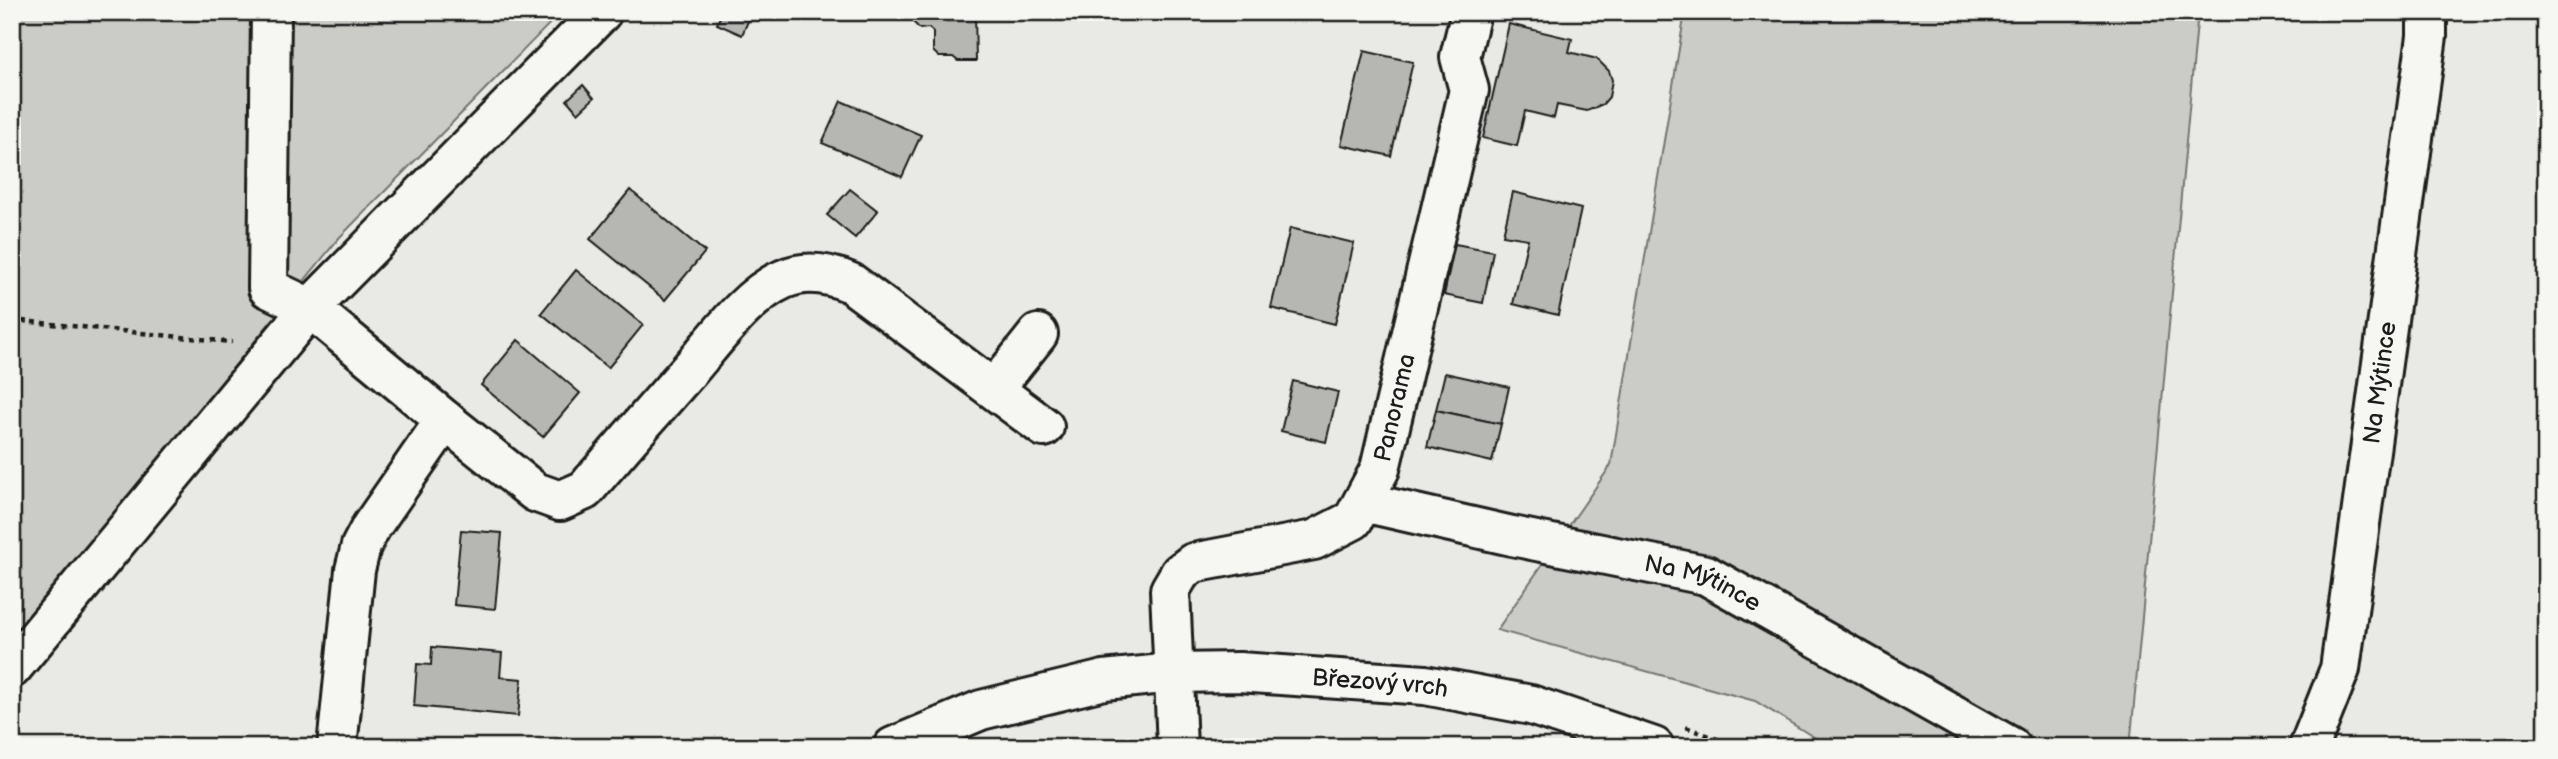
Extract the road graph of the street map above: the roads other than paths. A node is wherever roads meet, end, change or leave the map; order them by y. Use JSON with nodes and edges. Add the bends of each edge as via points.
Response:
{"nodes":[{"id":1,"x":271,"y":12,"type":"edge"},
{"id":2,"x":603,"y":12,"type":"edge"},
{"id":3,"x":1471,"y":12,"type":"edge"},
{"id":4,"x":2427,"y":12,"type":"edge"},
{"id":5,"x":310,"y":308,"type":"junction"},
{"id":6,"x":1038,"y":334,"type":"dead end"},
{"id":7,"x":994,"y":389,"type":"junction"},
{"id":8,"x":445,"y":420,"type":"junction"},
{"id":9,"x":1044,"y":427,"type":"dead end"},
{"id":10,"x":1363,"y":502,"type":"junction"},
{"id":11,"x":12,"y":668,"type":"edge"},
{"id":12,"x":1172,"y":673,"type":"junction"},
{"id":13,"x":337,"y":747,"type":"edge"},
{"id":14,"x":893,"y":747,"type":"edge"},
{"id":15,"x":1177,"y":747,"type":"edge"},
{"id":16,"x":1654,"y":747,"type":"edge"},
{"id":17,"x":2011,"y":747,"type":"edge"},
{"id":18,"x":2309,"y":747,"type":"edge"}],
"edges":[{"from":1,"to":5,"type":"street","via":[[268,288]]},
{"from":2,"to":5,"type":"street"},
{"from":3,"to":10,"type":"street","name":"Panorama","via":[[1460,57],[1469,90],[1380,469]]},
{"from":4,"to":18,"type":"street","name":"Na Mýtince","via":[[2340,669]]},
{"from":5,"to":8,"type":"street"},
{"from":5,"to":11,"type":"street"},
{"from":6,"to":7,"type":"street"},
{"from":7,"to":8,"type":"street","via":[[851,284],[831,275],[810,273],[784,279],[762,293],[732,321],[585,490],[560,501],[534,492]]},
{"from":7,"to":9,"type":"street"},
{"from":8,"to":13,"type":"street","via":[[361,546]]},
{"from":10,"to":12,"type":"street","name":"Panorama","via":[[1353,520],[1314,540],[1193,563],[1180,573],[1170,590]]},
{"from":10,"to":17,"type":"street","name":"Na Mýtince","via":[[1706,575]]},
{"from":12,"to":14,"type":"street","name":"Březový vrch","via":[[1104,680],[981,710]]},
{"from":12,"to":15,"type":"street"},
{"from":12,"to":16,"type":"street","name":"Březový vrch","via":[[1239,672],[1425,685],[1531,705]]}]}
